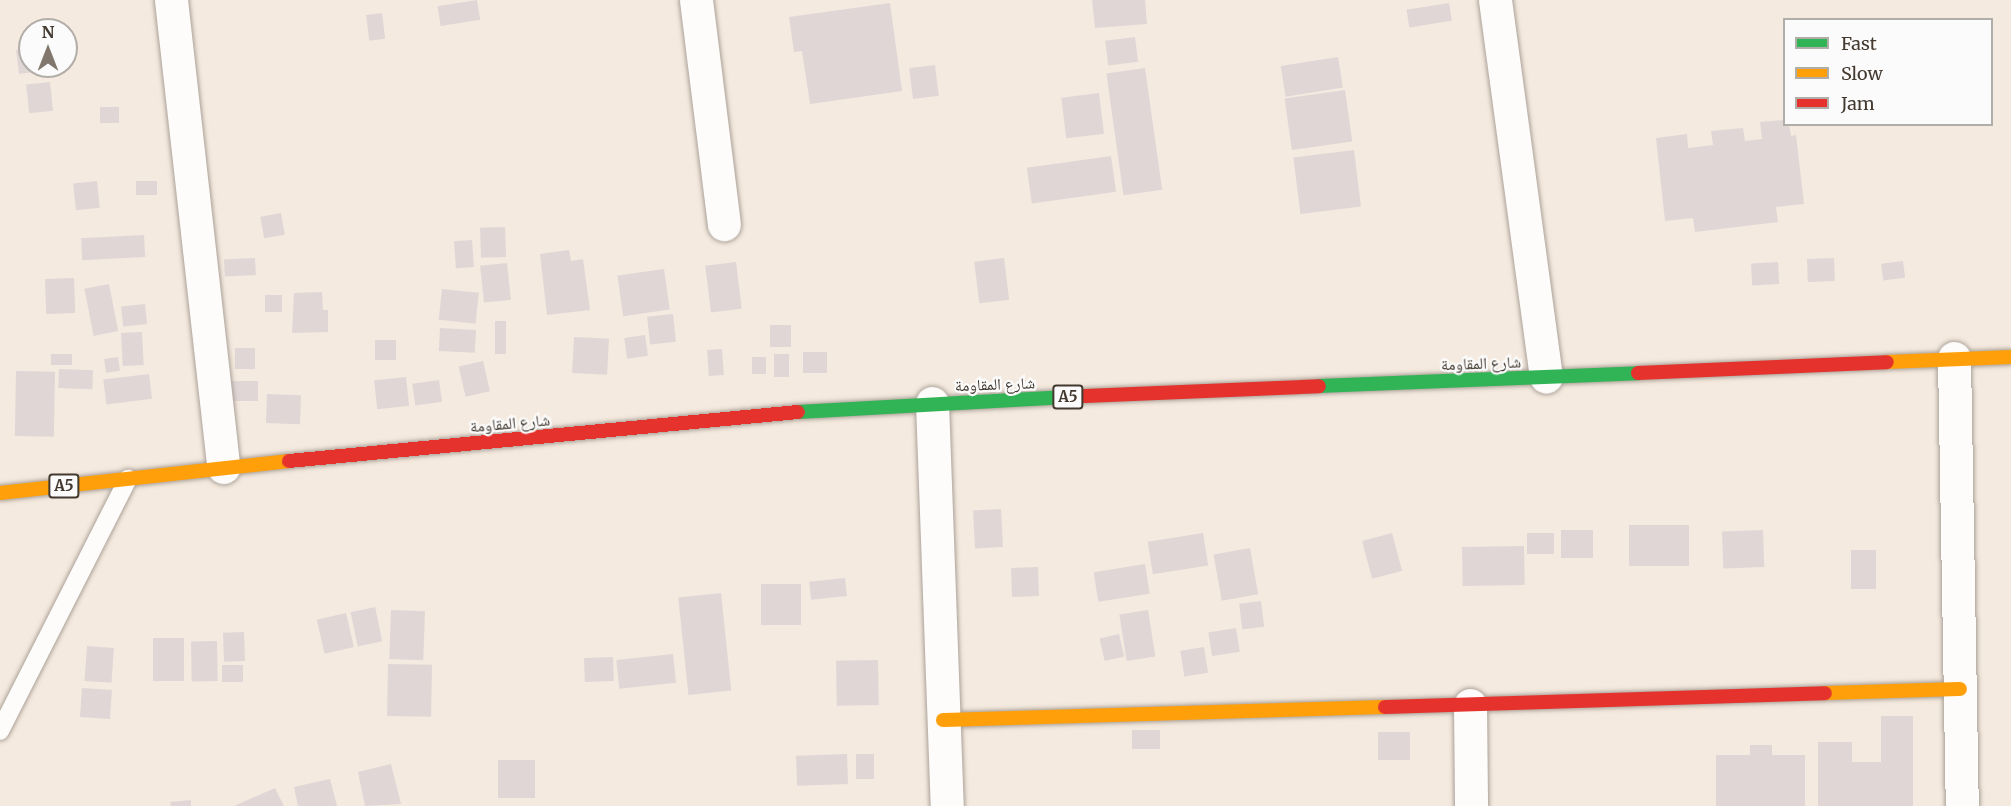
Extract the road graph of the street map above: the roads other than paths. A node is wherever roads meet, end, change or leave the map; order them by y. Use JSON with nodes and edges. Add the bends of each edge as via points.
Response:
{"nodes":[{"id":1,"x":171,"y":0,"type":"edge"},
{"id":2,"x":696,"y":0,"type":"edge"},
{"id":3,"x":1495,"y":0,"type":"edge"},
{"id":4,"x":724,"y":224,"type":"dead end"},
{"id":5,"x":2011,"y":357,"type":"edge"},
{"id":6,"x":1954,"y":358,"type":"junction"},
{"id":7,"x":1546,"y":377,"type":"junction"},
{"id":8,"x":932,"y":403,"type":"junction"},
{"id":9,"x":223,"y":467,"type":"junction"},
{"id":10,"x":128,"y":479,"type":"junction"},
{"id":11,"x":0,"y":493,"type":"edge"},
{"id":12,"x":1960,"y":689,"type":"junction"},
{"id":13,"x":1470,"y":705,"type":"junction"},
{"id":14,"x":944,"y":720,"type":"junction"},
{"id":15,"x":0,"y":731,"type":"edge"},
{"id":16,"x":947,"y":806,"type":"edge"},
{"id":17,"x":1471,"y":806,"type":"edge"},
{"id":18,"x":1962,"y":806,"type":"edge"}],
"edges":[{"from":1,"to":9,"type":"street"},
{"from":2,"to":4,"type":"street"},
{"from":3,"to":7,"type":"street"},
{"from":5,"to":6,"type":"main road","name":"شارع المقاومة","number":"A5"},
{"from":6,"to":7,"type":"main road","name":"شارع المقاومة","number":"A5"},
{"from":6,"to":12,"type":"street"},
{"from":7,"to":8,"type":"main road","name":"شارع المقاومة","number":"A5"},
{"from":8,"to":9,"type":"main road","name":"شارع المقاومة","number":"A5","via":[[773,414]]},
{"from":8,"to":14,"type":"street"},
{"from":9,"to":10,"type":"main road","name":"شارع المقاومة","number":"A5"},
{"from":10,"to":11,"type":"main road","number":"A5"},
{"from":10,"to":15,"type":"lane"},
{"from":12,"to":13,"type":"main road"},
{"from":12,"to":18,"type":"street"},
{"from":13,"to":14,"type":"main road"},
{"from":13,"to":17,"type":"street"},
{"from":14,"to":16,"type":"street"}]}
